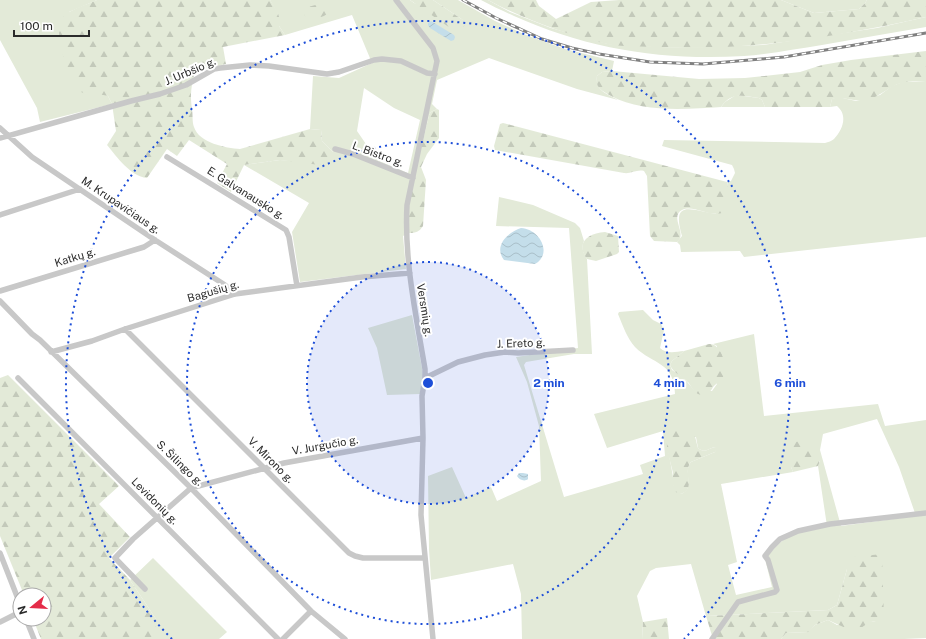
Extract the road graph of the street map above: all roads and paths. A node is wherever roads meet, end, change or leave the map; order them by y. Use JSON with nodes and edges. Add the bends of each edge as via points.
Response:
{"nodes":[{"id":1,"x":396,"y":0,"type":"edge"},
{"id":2,"x":435,"y":74,"type":"junction"},
{"id":3,"x":0,"y":128,"type":"edge"},
{"id":4,"x":8,"y":136,"type":"junction"},
{"id":5,"x":0,"y":138,"type":"edge"},
{"id":6,"x":335,"y":149,"type":"dead end"},
{"id":7,"x":167,"y":157,"type":"dead end"},
{"id":8,"x":413,"y":178,"type":"junction"},
{"id":9,"x":80,"y":189,"type":"junction"},
{"id":10,"x":0,"y":215,"type":"edge"},
{"id":11,"x":155,"y":240,"type":"junction"},
{"id":12,"x":410,"y":274,"type":"junction"},
{"id":13,"x":297,"y":286,"type":"junction"},
{"id":14,"x":0,"y":291,"type":"edge"},
{"id":15,"x":235,"y":294,"type":"junction"},
{"id":16,"x":0,"y":301,"type":"edge"},
{"id":17,"x":125,"y":329,"type":"junction"},
{"id":18,"x":573,"y":350,"type":"dead end"},
{"id":19,"x":51,"y":352,"type":"junction"},
{"id":20,"x":18,"y":378,"type":"dead end"},
{"id":21,"x":425,"y":378,"type":"junction"},
{"id":22,"x":423,"y":438,"type":"junction"},
{"id":23,"x":265,"y":468,"type":"junction"},
{"id":24,"x":191,"y":488,"type":"junction"},
{"id":25,"x":926,"y":513,"type":"edge"},
{"id":26,"x":157,"y":518,"type":"junction"},
{"id":27,"x":0,"y":553,"type":"edge"},
{"id":28,"x":424,"y":558,"type":"junction"},
{"id":29,"x":13,"y":587,"type":"edge"},
{"id":30,"x":145,"y":589,"type":"dead end"},
{"id":31,"x":312,"y":611,"type":"junction"},
{"id":32,"x":12,"y":616,"type":"edge"},
{"id":33,"x":0,"y":622,"type":"edge"},
{"id":34,"x":29,"y":627,"type":"edge"},
{"id":35,"x":34,"y":639,"type":"edge"},
{"id":36,"x":278,"y":639,"type":"edge"},
{"id":37,"x":283,"y":639,"type":"edge"},
{"id":38,"x":345,"y":639,"type":"edge"},
{"id":39,"x":433,"y":639,"type":"edge"},
{"id":40,"x":712,"y":639,"type":"edge"}],
"edges":[{"from":1,"to":2,"type":"street","name":"Versmių g.","via":[[433,48],[437,61]]},
{"from":2,"to":4,"type":"street","name":"J. Urbšio g.","via":[[427,73],[402,61],[382,59],[326,74],[269,66],[220,68],[160,94]]},
{"from":2,"to":8,"type":"street","name":"Versmių g."},
{"from":3,"to":4,"type":"street","name":"M. Krupavičiaus g."},
{"from":4,"to":5,"type":"street","name":"J. Urbšio g."},
{"from":4,"to":9,"type":"street","name":"M. Krupavičiaus g."},
{"from":6,"to":8,"type":"street","name":"L. Bistro g."},
{"from":7,"to":13,"type":"street","name":"E. Galvanausko g.","via":[[286,230]]},
{"from":8,"to":12,"type":"street","name":"Versmių g.","via":[[406,227]]},
{"from":9,"to":10,"type":"street"},
{"from":9,"to":11,"type":"street","name":"M. Krupavičiaus g."},
{"from":11,"to":14,"type":"street","name":"Katkų g.","via":[[144,247]]},
{"from":11,"to":15,"type":"street","name":"M. Krupavičiaus g."},
{"from":12,"to":13,"type":"street","name":"Bagušių g.","via":[[362,277]]},
{"from":12,"to":21,"type":"street","name":"Versmių g."},
{"from":13,"to":15,"type":"street","name":"Bagušių g."},
{"from":15,"to":17,"type":"street","name":"Bagušių g."},
{"from":16,"to":19,"type":"street","name":"S. Šilingo g."},
{"from":17,"to":19,"type":"street","name":"Bagušių g."},
{"from":17,"to":23,"type":"street","name":"V. Mirono g."},
{"from":18,"to":21,"type":"street","name":"J. Ereto g.","via":[[485,355],[458,362]]},
{"from":19,"to":24,"type":"street","name":"S. Šilingo g."},
{"from":20,"to":26,"type":"street","name":"Levidonių g."},
{"from":21,"to":22,"type":"street","name":"Versmių g.","via":[[422,396]]},
{"from":22,"to":23,"type":"street","name":"V. Jurgučio g."},
{"from":22,"to":28,"type":"street","name":"Versmių g.","via":[[421,508]]},
{"from":23,"to":24,"type":"street","name":"V. Jurgučio g."},
{"from":23,"to":28,"type":"street","name":"V. Mirono g.","via":[[355,556]]},
{"from":24,"to":26,"type":"street","name":"V. Jurgučio g."},
{"from":24,"to":31,"type":"street","name":"S. Šilingo g."},
{"from":25,"to":40,"type":"street","via":[[830,524],[786,535],[765,556],[777,590],[738,602]]},
{"from":26,"to":30,"type":"street","name":"V. Jurgučio g.","via":[[115,558]]},
{"from":26,"to":36,"type":"street","name":"Levidonių g."},
{"from":27,"to":29,"type":"street"},
{"from":28,"to":39,"type":"street","name":"Versmių g."},
{"from":31,"to":37,"type":"street"},
{"from":31,"to":38,"type":"street","name":"S. Šilingo g."},
{"from":32,"to":33,"type":"street"},
{"from":34,"to":35,"type":"street"}]}
